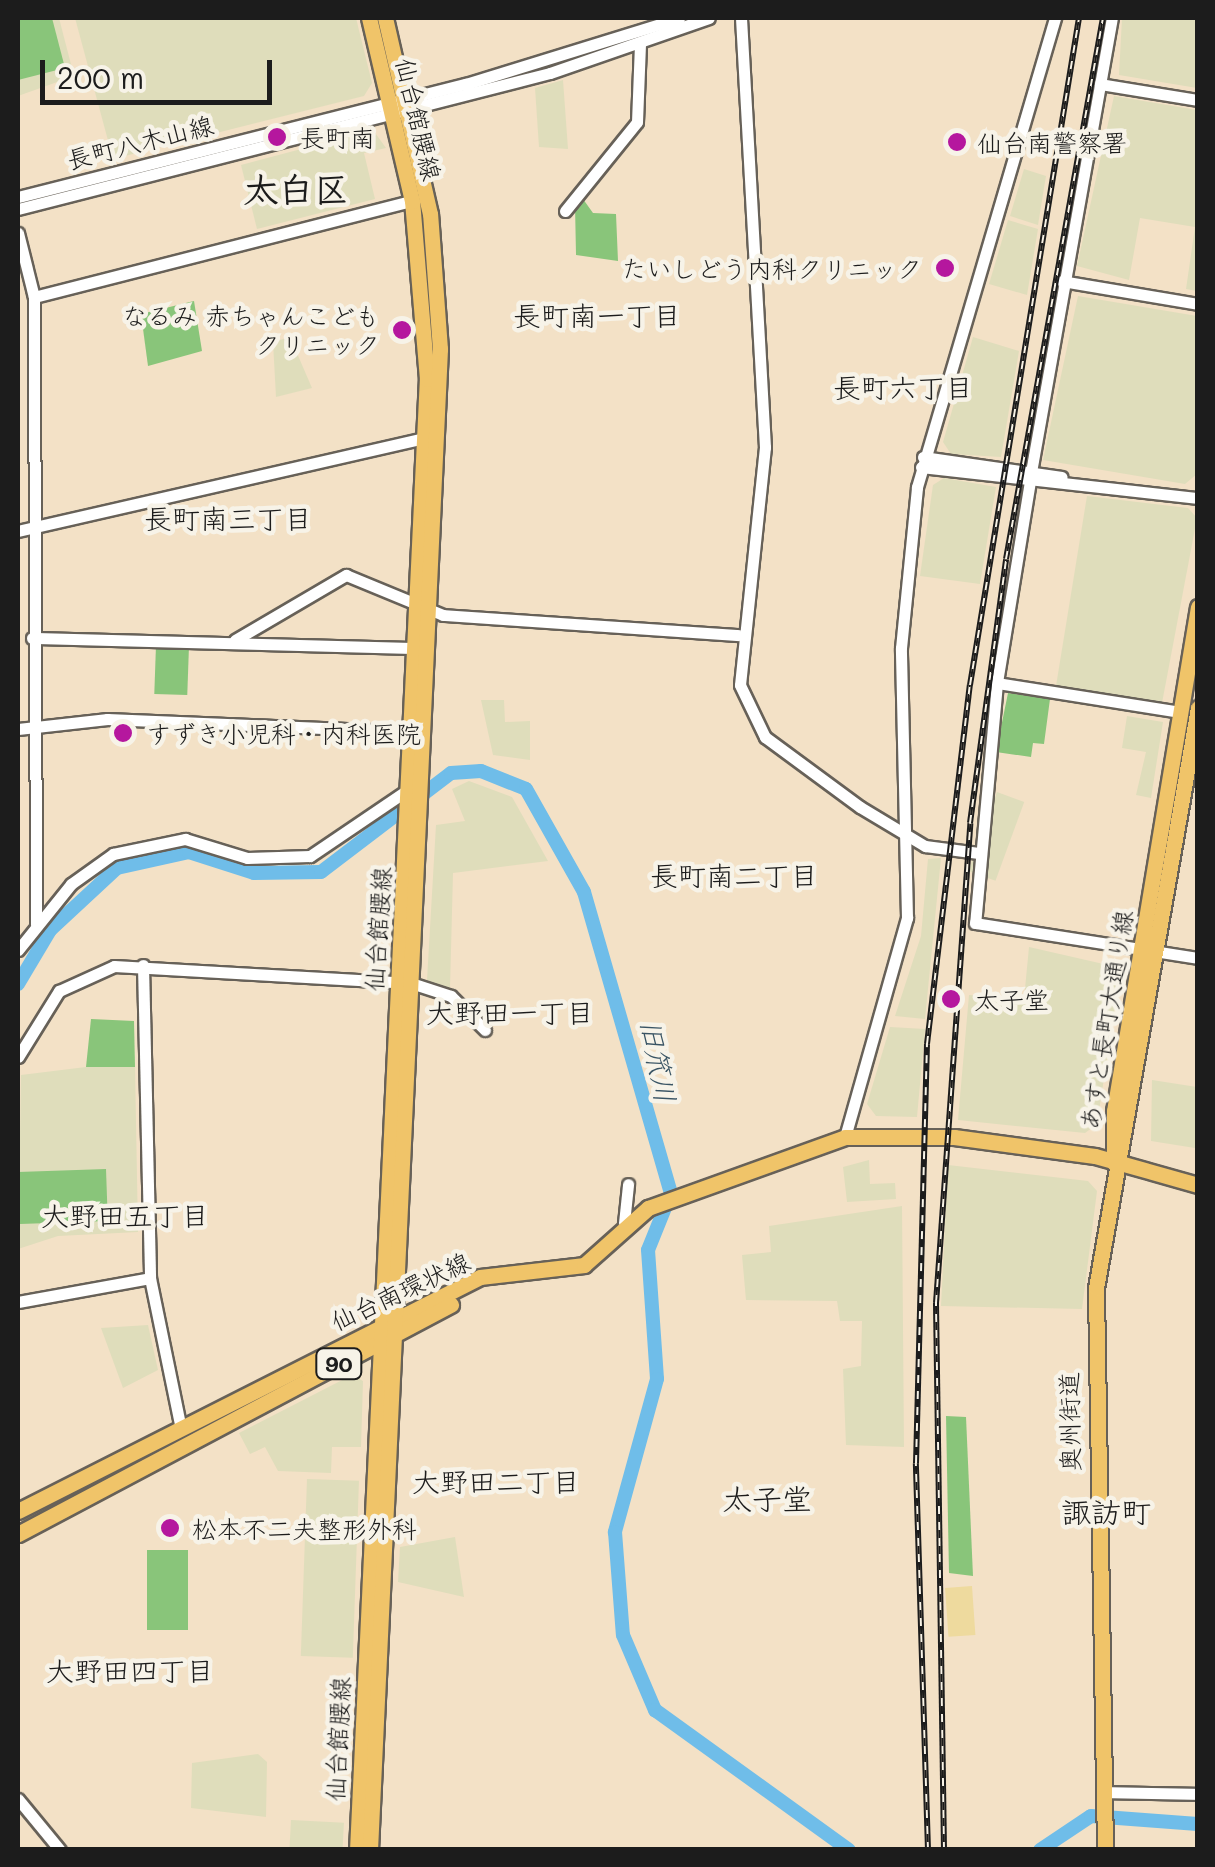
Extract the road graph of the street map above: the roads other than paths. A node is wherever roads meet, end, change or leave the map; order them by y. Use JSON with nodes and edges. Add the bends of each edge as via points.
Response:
{"nodes":[{"id":1,"x":369,"y":18,"type":"edge"},
{"id":2,"x":385,"y":18,"type":"edge"},
{"id":3,"x":678,"y":18,"type":"edge"},
{"id":4,"x":709,"y":18,"type":"edge"},
{"id":5,"x":741,"y":18,"type":"edge"},
{"id":6,"x":1055,"y":18,"type":"edge"},
{"id":7,"x":1112,"y":18,"type":"edge"},
{"id":8,"x":640,"y":43,"type":"junction"},
{"id":9,"x":579,"y":57,"type":"junction"},
{"id":10,"x":1100,"y":84,"type":"junction"},
{"id":11,"x":1198,"y":100,"type":"edge"},
{"id":12,"x":400,"y":106,"type":"junction"},
{"id":13,"x":18,"y":197,"type":"edge"},
{"id":14,"x":412,"y":201,"type":"junction"},
{"id":15,"x":18,"y":208,"type":"edge"},
{"id":16,"x":565,"y":211,"type":"dead end"},
{"id":17,"x":18,"y":233,"type":"edge"},
{"id":18,"x":1062,"y":281,"type":"junction"},
{"id":19,"x":34,"y":297,"type":"junction"},
{"id":20,"x":1198,"y":304,"type":"edge"},
{"id":21,"x":431,"y":437,"type":"junction"},
{"id":22,"x":922,"y":462,"type":"junction"},
{"id":23,"x":1030,"y":476,"type":"junction"},
{"id":24,"x":1198,"y":498,"type":"edge"},
{"id":25,"x":33,"y":527,"type":"junction"},
{"id":26,"x":18,"y":531,"type":"edge"},
{"id":27,"x":424,"y":606,"type":"junction"},
{"id":28,"x":1198,"y":607,"type":"edge"},
{"id":29,"x":738,"y":635,"type":"junction"},
{"id":30,"x":32,"y":638,"type":"junction"},
{"id":31,"x":235,"y":640,"type":"junction"},
{"id":32,"x":416,"y":648,"type":"junction"},
{"id":33,"x":997,"y":683,"type":"junction"},
{"id":34,"x":1198,"y":708,"type":"edge"},
{"id":35,"x":1180,"y":712,"type":"junction"},
{"id":36,"x":32,"y":727,"type":"junction"},
{"id":37,"x":18,"y":728,"type":"edge"},
{"id":38,"x":412,"y":732,"type":"junction"},
{"id":39,"x":414,"y":795,"type":"junction"},
{"id":40,"x":910,"y":839,"type":"junction"},
{"id":41,"x":978,"y":853,"type":"junction"},
{"id":42,"x":36,"y":924,"type":"junction"},
{"id":43,"x":18,"y":950,"type":"edge"},
{"id":44,"x":1148,"y":951,"type":"junction"},
{"id":45,"x":1198,"y":958,"type":"edge"},
{"id":46,"x":143,"y":966,"type":"junction"},
{"id":47,"x":405,"y":982,"type":"junction"},
{"id":48,"x":485,"y":1030,"type":"dead end"},
{"id":49,"x":18,"y":1056,"type":"edge"},
{"id":50,"x":844,"y":1136,"type":"junction"},
{"id":51,"x":1114,"y":1163,"type":"junction"},
{"id":52,"x":628,"y":1184,"type":"dead end"},
{"id":53,"x":1198,"y":1185,"type":"edge"},
{"id":54,"x":624,"y":1223,"type":"junction"},
{"id":55,"x":150,"y":1278,"type":"junction"},
{"id":56,"x":18,"y":1302,"type":"edge"},
{"id":57,"x":386,"y":1332,"type":"junction"},
{"id":58,"x":180,"y":1429,"type":"junction"},
{"id":59,"x":18,"y":1511,"type":"edge"},
{"id":60,"x":18,"y":1534,"type":"edge"},
{"id":61,"x":1198,"y":1794,"type":"edge"},
{"id":62,"x":1104,"y":1797,"type":"junction"},
{"id":63,"x":18,"y":1799,"type":"edge"},
{"id":64,"x":60,"y":1850,"type":"edge"},
{"id":65,"x":357,"y":1850,"type":"edge"},
{"id":66,"x":370,"y":1850,"type":"edge"},
{"id":67,"x":1105,"y":1850,"type":"edge"}],
"edges":[{"from":1,"to":12,"type":"main road","name":"仙台館腰線"},
{"from":2,"to":12,"type":"main road","name":"仙台館腰線"},
{"from":3,"to":9,"type":"street"},
{"from":4,"to":8,"type":"street"},
{"from":5,"to":29,"type":"street","via":[[766,447]]},
{"from":6,"to":22,"type":"street"},
{"from":7,"to":10,"type":"street"},
{"from":8,"to":9,"type":"street"},
{"from":8,"to":16,"type":"street","via":[[637,122]]},
{"from":9,"to":12,"type":"street"},
{"from":10,"to":11,"type":"street"},
{"from":10,"to":18,"type":"street"},
{"from":12,"to":13,"type":"street","name":"長町八木山線"},
{"from":12,"to":14,"type":"main road","name":"仙台館腰線"},
{"from":12,"to":15,"type":"street"},
{"from":12,"to":21,"type":"main road","name":"仙台館腰線","via":[[434,252]]},
{"from":14,"to":19,"type":"street"},
{"from":14,"to":21,"type":"main road","name":"仙台館腰線","via":[[426,310]]},
{"from":17,"to":19,"type":"street"},
{"from":18,"to":20,"type":"street"},
{"from":18,"to":23,"type":"street"},
{"from":19,"to":25,"type":"street"},
{"from":21,"to":25,"type":"street"},
{"from":21,"to":27,"type":"main road","name":"仙台館腰線"},
{"from":22,"to":23,"type":"street"},
{"from":22,"to":40,"type":"street","via":[[901,648]]},
{"from":23,"to":24,"type":"street"},
{"from":23,"to":33,"type":"street"},
{"from":25,"to":26,"type":"street"},
{"from":25,"to":30,"type":"street"},
{"from":27,"to":29,"type":"street","via":[[534,627]]},
{"from":27,"to":31,"type":"street","via":[[334,576]]},
{"from":27,"to":32,"type":"main road","name":"仙台館腰線"},
{"from":27,"to":39,"type":"main road","name":"仙台館腰線","via":[[423,777]]},
{"from":28,"to":35,"type":"main road","name":"あすと長町大通り線"},
{"from":29,"to":40,"type":"street","via":[[740,685],[765,737]]},
{"from":30,"to":31,"type":"street"},
{"from":30,"to":36,"type":"street"},
{"from":31,"to":32,"type":"street"},
{"from":32,"to":38,"type":"main road","name":"仙台館腰線"},
{"from":33,"to":35,"type":"street"},
{"from":33,"to":41,"type":"street"},
{"from":34,"to":44,"type":"main road","name":"あすと長町大通り線"},
{"from":35,"to":44,"type":"main road","name":"あすと長町大通り線"},
{"from":36,"to":37,"type":"street"},
{"from":36,"to":38,"type":"street","via":[[107,719]]},
{"from":36,"to":42,"type":"street"},
{"from":38,"to":39,"type":"main road","name":"仙台館腰線"},
{"from":39,"to":42,"type":"street","via":[[310,856],[248,858],[185,838],[113,854]]},
{"from":39,"to":47,"type":"main road","name":"仙台館腰線"},
{"from":39,"to":47,"type":"main road","name":"仙台館腰線"},
{"from":40,"to":41,"type":"street"},
{"from":40,"to":50,"type":"street","via":[[902,946]]},
{"from":41,"to":44,"type":"street","via":[[978,926]]},
{"from":42,"to":43,"type":"street"},
{"from":44,"to":45,"type":"street"},
{"from":44,"to":51,"type":"main road","name":"あすと長町大通り線"},
{"from":46,"to":47,"type":"street"},
{"from":46,"to":49,"type":"street","via":[[73,980]]},
{"from":46,"to":55,"type":"street"},
{"from":47,"to":48,"type":"street","via":[[450,996]]},
{"from":47,"to":57,"type":"main road","name":"仙台館腰線"},
{"from":50,"to":51,"type":"main road","name":"仙台南環状線","number":"90","via":[[910,1134]]},
{"from":50,"to":54,"type":"main road","name":"仙台南環状線","number":"90","via":[[676,1195]]},
{"from":51,"to":53,"type":"main road","name":"仙台南環状線","number":"90"},
{"from":51,"to":62,"type":"main road","name":"奥州街道","via":[[1093,1352]]},
{"from":52,"to":54,"type":"street"},
{"from":54,"to":57,"type":"main road","name":"仙台南環状線","number":"90","via":[[584,1265],[496,1272]]},
{"from":55,"to":56,"type":"street"},
{"from":55,"to":58,"type":"street"},
{"from":57,"to":58,"type":"main road","name":"仙台南環状線","number":"90"},
{"from":57,"to":60,"type":"main road","name":"仙台南環状線","number":"90"},
{"from":57,"to":65,"type":"main road","name":"仙台館腰線"},
{"from":57,"to":66,"type":"main road","name":"仙台館腰線"},
{"from":58,"to":59,"type":"main road","name":"仙台南環状線","number":"90"},
{"from":61,"to":62,"type":"street"},
{"from":62,"to":67,"type":"main road","name":"奥州街道"},
{"from":63,"to":64,"type":"street"}]}
